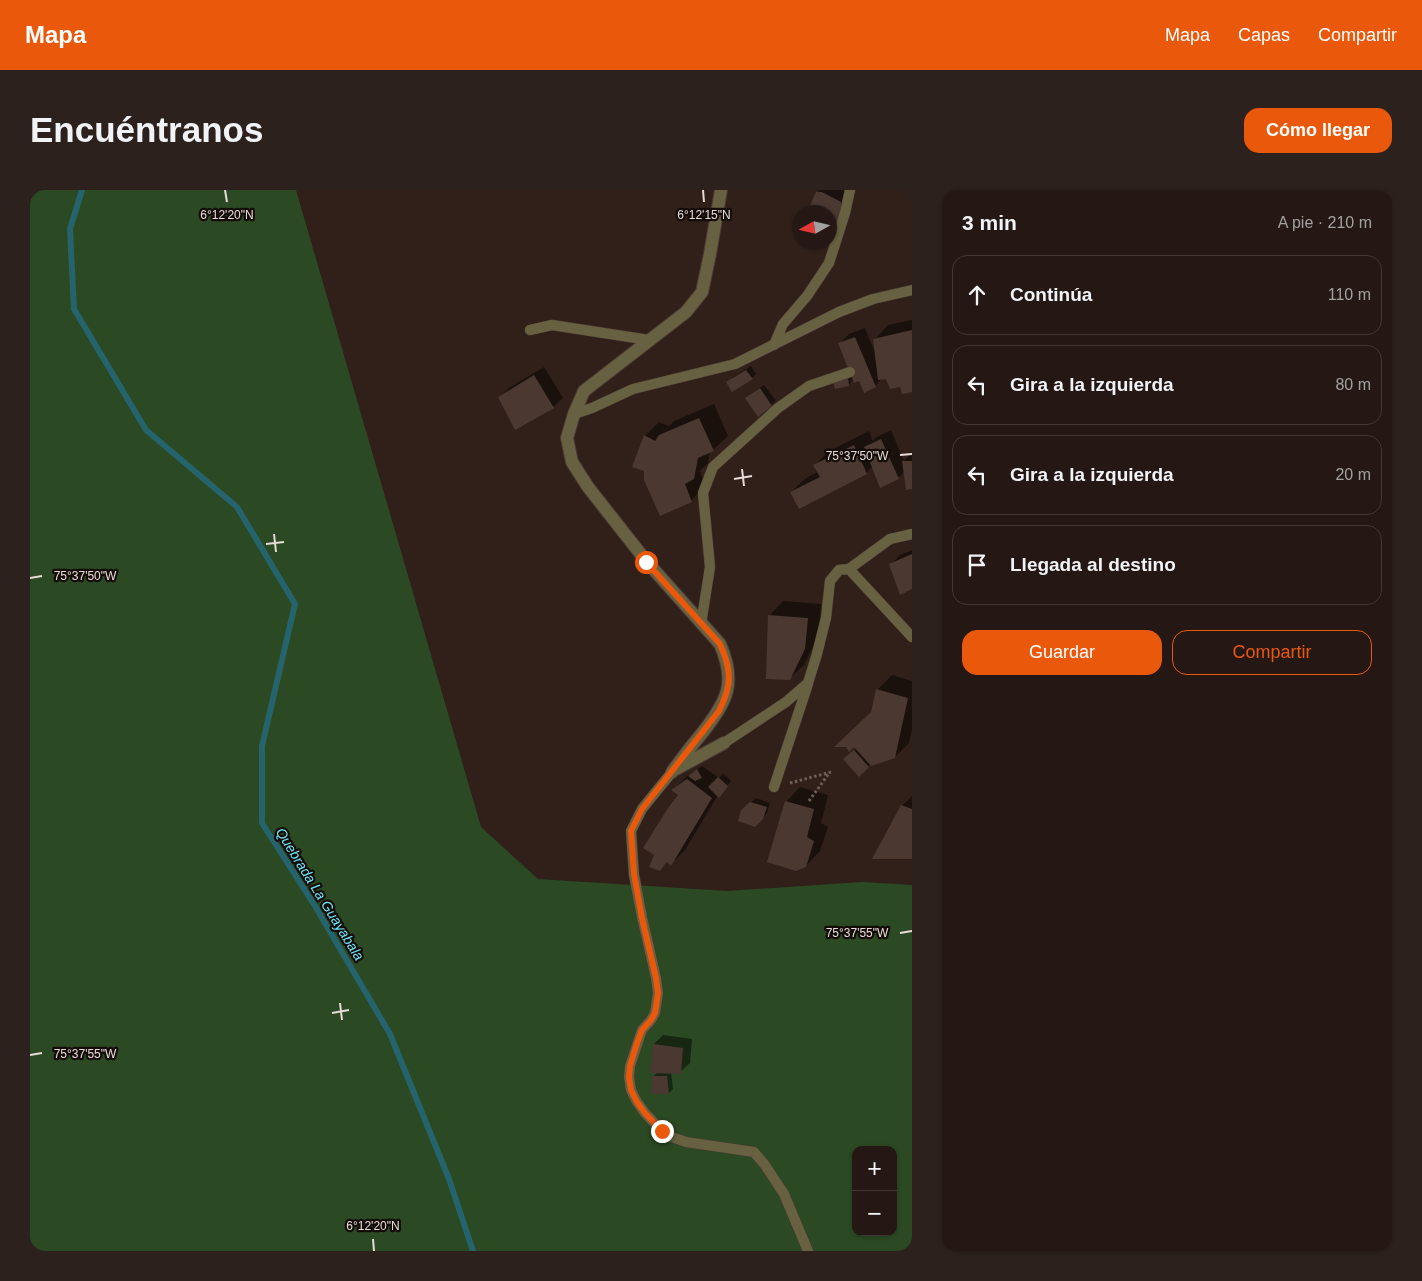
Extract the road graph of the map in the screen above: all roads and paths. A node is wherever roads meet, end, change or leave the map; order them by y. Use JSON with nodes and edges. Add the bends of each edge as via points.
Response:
{"nodes":[{"id":1,"x":721,"y":190,"type":"edge"},
{"id":2,"x":850,"y":190,"type":"edge"},
{"id":3,"x":912,"y":290,"type":"edge"},
{"id":4,"x":530,"y":330,"type":"dead end"},
{"id":5,"x":649,"y":340,"type":"junction"},
{"id":6,"x":774,"y":345,"type":"junction"},
{"id":7,"x":850,"y":372,"type":"dead end"},
{"id":8,"x":574,"y":414,"type":"junction"},
{"id":9,"x":912,"y":534,"type":"edge"},
{"id":10,"x":849,"y":569,"type":"junction"},
{"id":11,"x":701,"y":624,"type":"junction"},
{"id":12,"x":912,"y":637,"type":"edge"},
{"id":13,"x":808,"y":683,"type":"junction"},
{"id":14,"x":724,"y":742,"type":"joint"},
{"id":15,"x":672,"y":772,"type":"junction"},
{"id":16,"x":774,"y":787,"type":"joint"},
{"id":17,"x":809,"y":801,"type":"dead end"},
{"id":18,"x":808,"y":1251,"type":"edge"}],
"edges":[{"from":1,"to":5,"type":"street","via":[[702,292],[686,312]]},
{"from":2,"to":6,"type":"lane","via":[[828,262],[807,296],[783,324]]},
{"from":3,"to":6,"type":"lane","via":[[873,299],[839,312]]},
{"from":4,"to":5,"type":"lane","via":[[552,325]]},
{"from":5,"to":8,"type":"street","via":[[584,390]]},
{"from":6,"to":8,"type":"lane","via":[[735,364],[633,389]]},
{"from":7,"to":11,"type":"lane","via":[[809,386],[778,408],[713,467],[703,493],[710,567]]},
{"from":8,"to":11,"type":"street","via":[[567,438],[572,462],[646,562]]},
{"from":9,"to":10,"type":"lane","via":[[890,539]]},
{"from":10,"to":12,"type":"lane"},
{"from":10,"to":13,"type":"lane","via":[[839,570],[830,581],[826,618]]},
{"from":11,"to":15,"type":"street","via":[[720,644],[727,660],[727,695],[719,711]]},
{"from":13,"to":14,"type":"lane","via":[[786,702]]},
{"from":13,"to":16,"type":"lane"},
{"from":14,"to":15,"type":"street"},
{"from":15,"to":18,"type":"lane","via":[[642,809],[631,831],[636,883],[658,993],[655,1013],[642,1030],[630,1066],[631,1090],[645,1113],[669,1136],[686,1142],[754,1152],[784,1194]]},
{"from":16,"to":17,"type":"path","via":[[831,772]]}]}
